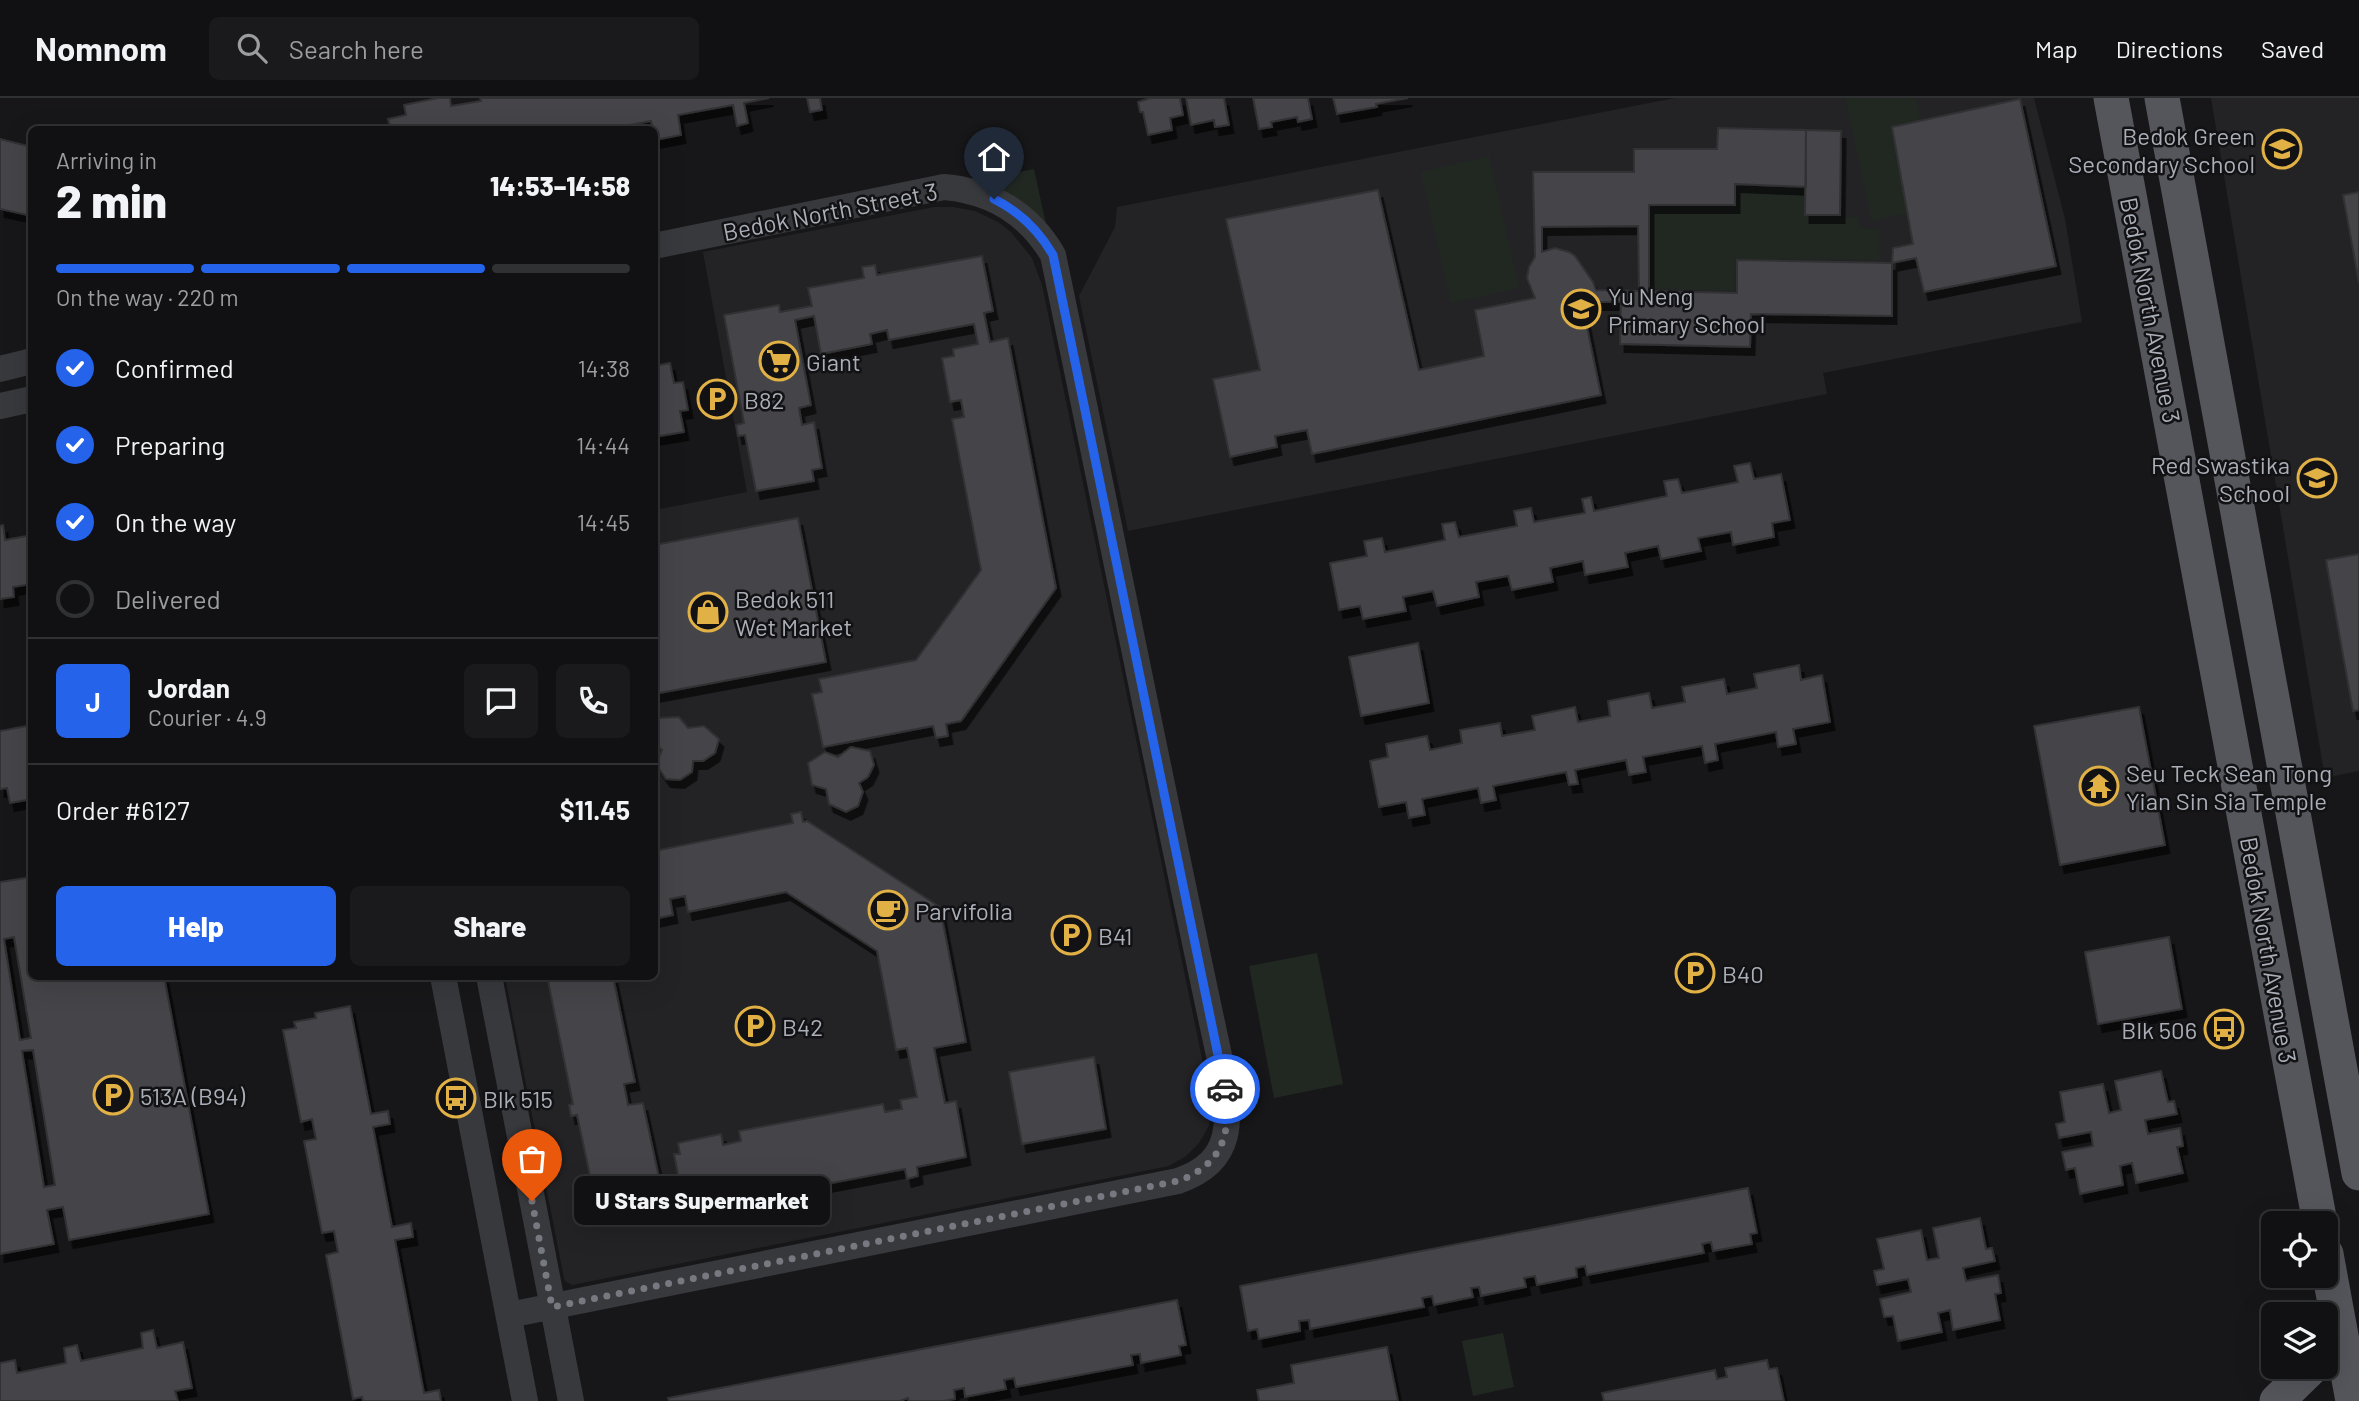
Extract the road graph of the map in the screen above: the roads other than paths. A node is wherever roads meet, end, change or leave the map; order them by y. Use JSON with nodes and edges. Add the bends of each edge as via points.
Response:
{"nodes":[{"id":1,"x":2111,"y":98,"type":"edge"},
{"id":2,"x":2162,"y":98,"type":"edge"},
{"id":3,"x":658,"y":245,"type":"edge"},
{"id":4,"x":28,"y":362,"type":"edge"},
{"id":5,"x":0,"y":369,"type":"edge"},
{"id":6,"x":28,"y":400,"type":"edge"},
{"id":7,"x":0,"y":406,"type":"edge"},
{"id":8,"x":444,"y":980,"type":"edge"},
{"id":9,"x":490,"y":980,"type":"edge"},
{"id":10,"x":2359,"y":1173,"type":"edge"},
{"id":11,"x":2318,"y":1211,"type":"edge"},
{"id":12,"x":552,"y":1307,"type":"junction"},
{"id":13,"x":509,"y":1315,"type":"junction"},
{"id":14,"x":2338,"y":1350,"type":"edge"},
{"id":15,"x":2300,"y":1379,"type":"edge"},
{"id":16,"x":2350,"y":1398,"type":"edge"},
{"id":17,"x":525,"y":1401,"type":"edge"},
{"id":18,"x":571,"y":1401,"type":"edge"},
{"id":19,"x":2277,"y":1401,"type":"edge"}],
"edges":[{"from":1,"to":11,"type":"main road","name":"Bedok North Avenue 3"},
{"from":2,"to":10,"type":"main road","name":"Bedok North Avenue 3"},
{"from":3,"to":12,"type":"street","name":"Bedok North Street 3","via":[[944,187],[975,192],[1003,204],[1048,246],[1222,1069],[1228,1122],[1216,1154],[1200,1170],[1178,1181]]},
{"from":4,"to":5,"type":"street"},
{"from":6,"to":7,"type":"street"},
{"from":8,"to":13,"type":"street"},
{"from":9,"to":12,"type":"street"},
{"from":12,"to":13,"type":"street","name":"Bedok North Street 3"},
{"from":12,"to":18,"type":"street"},
{"from":13,"to":17,"type":"street"},
{"from":14,"to":16,"type":"main road"},
{"from":15,"to":19,"type":"main road"}]}
